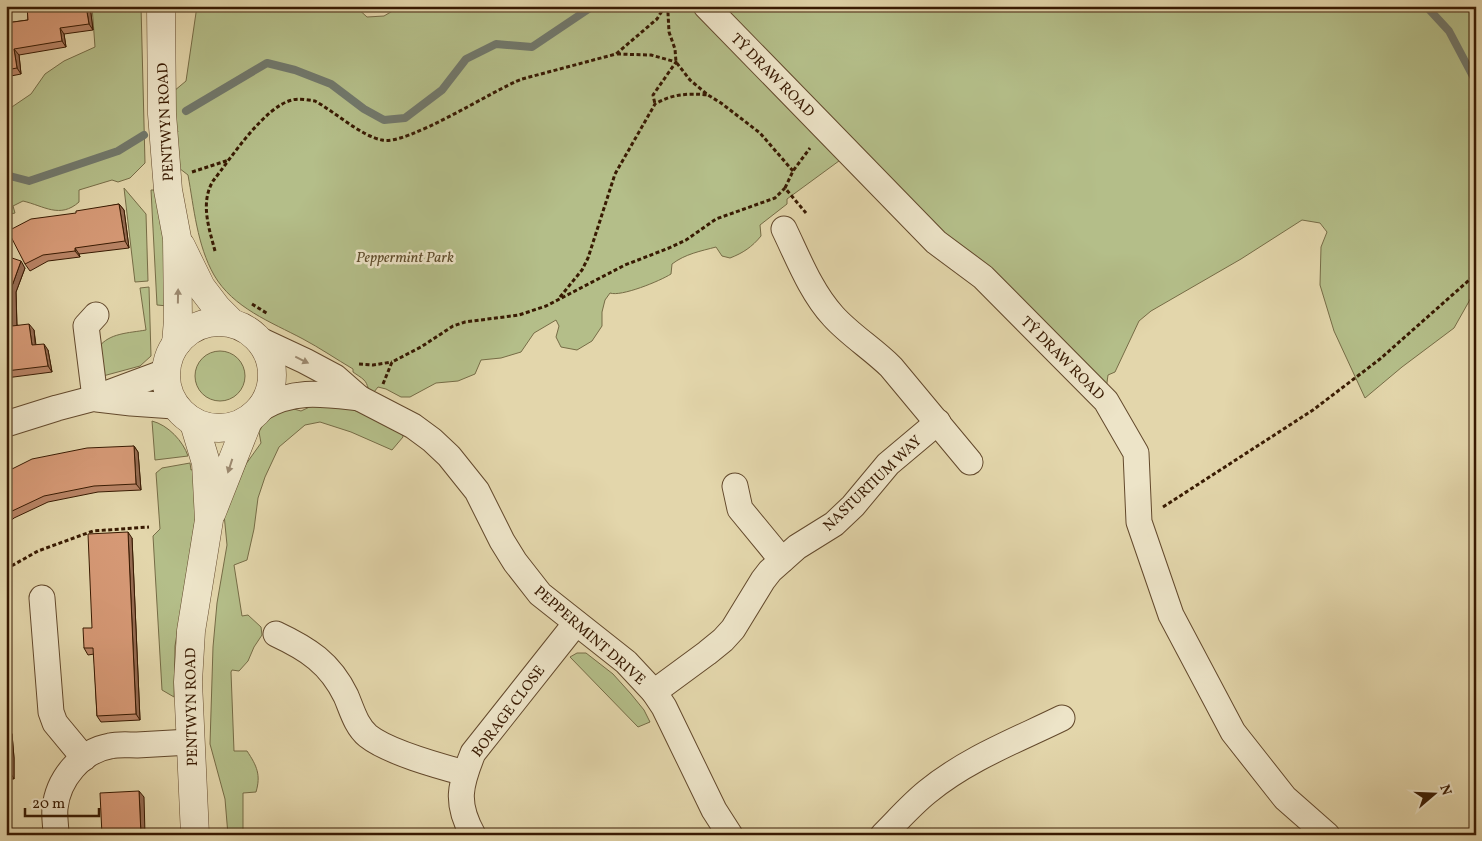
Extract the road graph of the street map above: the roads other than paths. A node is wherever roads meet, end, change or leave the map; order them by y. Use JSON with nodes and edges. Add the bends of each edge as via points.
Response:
{"nodes":[{"id":1,"x":161,"y":6,"type":"edge"},
{"id":2,"x":178,"y":6,"type":"edge"},
{"id":3,"x":706,"y":6,"type":"edge"},
{"id":4,"x":162,"y":43,"type":"junction"},
{"id":5,"x":784,"y":229,"type":"dead end"},
{"id":6,"x":177,"y":238,"type":"junction"},
{"id":7,"x":96,"y":315,"type":"dead end"},
{"id":8,"x":232,"y":323,"type":"junction"},
{"id":9,"x":258,"y":339,"type":"junction"},
{"id":10,"x":176,"y":344,"type":"junction"},
{"id":11,"x":165,"y":372,"type":"junction"},
{"id":12,"x":95,"y":398,"type":"junction"},
{"id":13,"x":367,"y":402,"type":"junction"},
{"id":14,"x":184,"y":414,"type":"junction"},
{"id":15,"x":255,"y":414,"type":"junction"},
{"id":16,"x":938,"y":422,"type":"junction"},
{"id":17,"x":6,"y":424,"type":"edge"},
{"id":18,"x":970,"y":462,"type":"dead end"},
{"id":19,"x":735,"y":486,"type":"dead end"},
{"id":20,"x":209,"y":520,"type":"junction"},
{"id":21,"x":782,"y":560,"type":"junction"},
{"id":22,"x":42,"y":598,"type":"dead end"},
{"id":23,"x":576,"y":623,"type":"junction"},
{"id":24,"x":276,"y":634,"type":"dead end"},
{"id":25,"x":654,"y":692,"type":"junction"},
{"id":26,"x":1062,"y":718,"type":"dead end"},
{"id":27,"x":190,"y":742,"type":"junction"},
{"id":28,"x":84,"y":758,"type":"junction"},
{"id":29,"x":465,"y":773,"type":"junction"},
{"id":30,"x":892,"y":832,"type":"edge"},
{"id":31,"x":56,"y":835,"type":"edge"},
{"id":32,"x":195,"y":835,"type":"edge"},
{"id":33,"x":473,"y":835,"type":"edge"},
{"id":34,"x":730,"y":835,"type":"edge"},
{"id":35,"x":1328,"y":835,"type":"edge"}],
"edges":[{"from":1,"to":4,"type":"street","name":"PENTWYN ROAD"},
{"from":2,"to":4,"type":"street"},
{"from":3,"to":35,"type":"street","name":"TŶ DRAW ROAD","via":[[936,242],[983,278],[1106,401],[1136,453],[1139,522],[1171,615],[1233,732],[1285,798]]},
{"from":4,"to":6,"type":"street","name":"PENTWYN ROAD","via":[[165,154]]},
{"from":5,"to":16,"type":"street","via":[[822,304],[891,367]]},
{"from":6,"to":8,"type":"street","name":"PENTWYN ROAD","via":[[201,287]]},
{"from":10,"to":6,"type":"street","name":"PENTWYN ROAD","one_way":true},
{"from":7,"to":12,"type":"street","via":[[86,326]]},
{"from":8,"to":9,"type":"street"},
{"from":8,"to":10,"type":"street","via":[[200,325]]},
{"from":9,"to":13,"type":"street","name":"PEPPERMINT DRIVE","one_way":true,"via":[[335,377]]},
{"from":9,"to":15,"type":"street","via":[[268,355],[272,373],[270,392]]},
{"from":10,"to":11,"type":"street","via":[[170,352]]},
{"from":11,"to":12,"type":"street"},
{"from":11,"to":14,"type":"street","via":[[167,391]]},
{"from":12,"to":14,"type":"street"},
{"from":12,"to":17,"type":"street"},
{"from":13,"to":15,"type":"street","name":"PEPPERMINT DRIVE","via":[[314,394],[276,400]]},
{"from":13,"to":23,"type":"street","name":"PEPPERMINT DRIVE","via":[[413,426],[449,456],[477,491],[502,541],[527,578],[540,594]]},
{"from":14,"to":15,"type":"street","via":[[212,429],[230,428]]},
{"from":14,"to":20,"type":"street","name":"PENTWYN ROAD","via":[[206,463]]},
{"from":15,"to":20,"type":"street","name":"PENTWYN ROAD","one_way":true},
{"from":16,"to":18,"type":"street"},
{"from":16,"to":21,"type":"street","name":"NASTURTIUM WAY","via":[[888,464],[834,524]]},
{"from":19,"to":21,"type":"street","via":[[740,508]]},
{"from":20,"to":27,"type":"street","name":"PENTWYN ROAD","via":[[191,631],[188,682]]},
{"from":21,"to":25,"type":"street","name":"NASTURTIUM WAY","via":[[763,580],[744,614],[728,634]]},
{"from":22,"to":28,"type":"street","via":[[51,712],[55,723]]},
{"from":23,"to":25,"type":"street","name":"PEPPERMINT DRIVE","via":[[626,662]]},
{"from":23,"to":29,"type":"street","name":"BORAGE CLOSE","via":[[473,753]]},
{"from":24,"to":29,"type":"street","via":[[318,657],[334,675],[355,720],[367,735],[384,746]]},
{"from":25,"to":34,"type":"street","name":"PEPPERMINT DRIVE"},
{"from":26,"to":30,"type":"street","via":[[942,780],[914,804]]},
{"from":27,"to":28,"type":"street","via":[[110,746]]},
{"from":27,"to":32,"type":"street","name":"PENTWYN ROAD"},
{"from":28,"to":31,"type":"street","via":[[73,766],[58,798],[55,807]]},
{"from":29,"to":33,"type":"street","name":"BORAGE CLOSE","via":[[460,798],[462,812]]}]}
